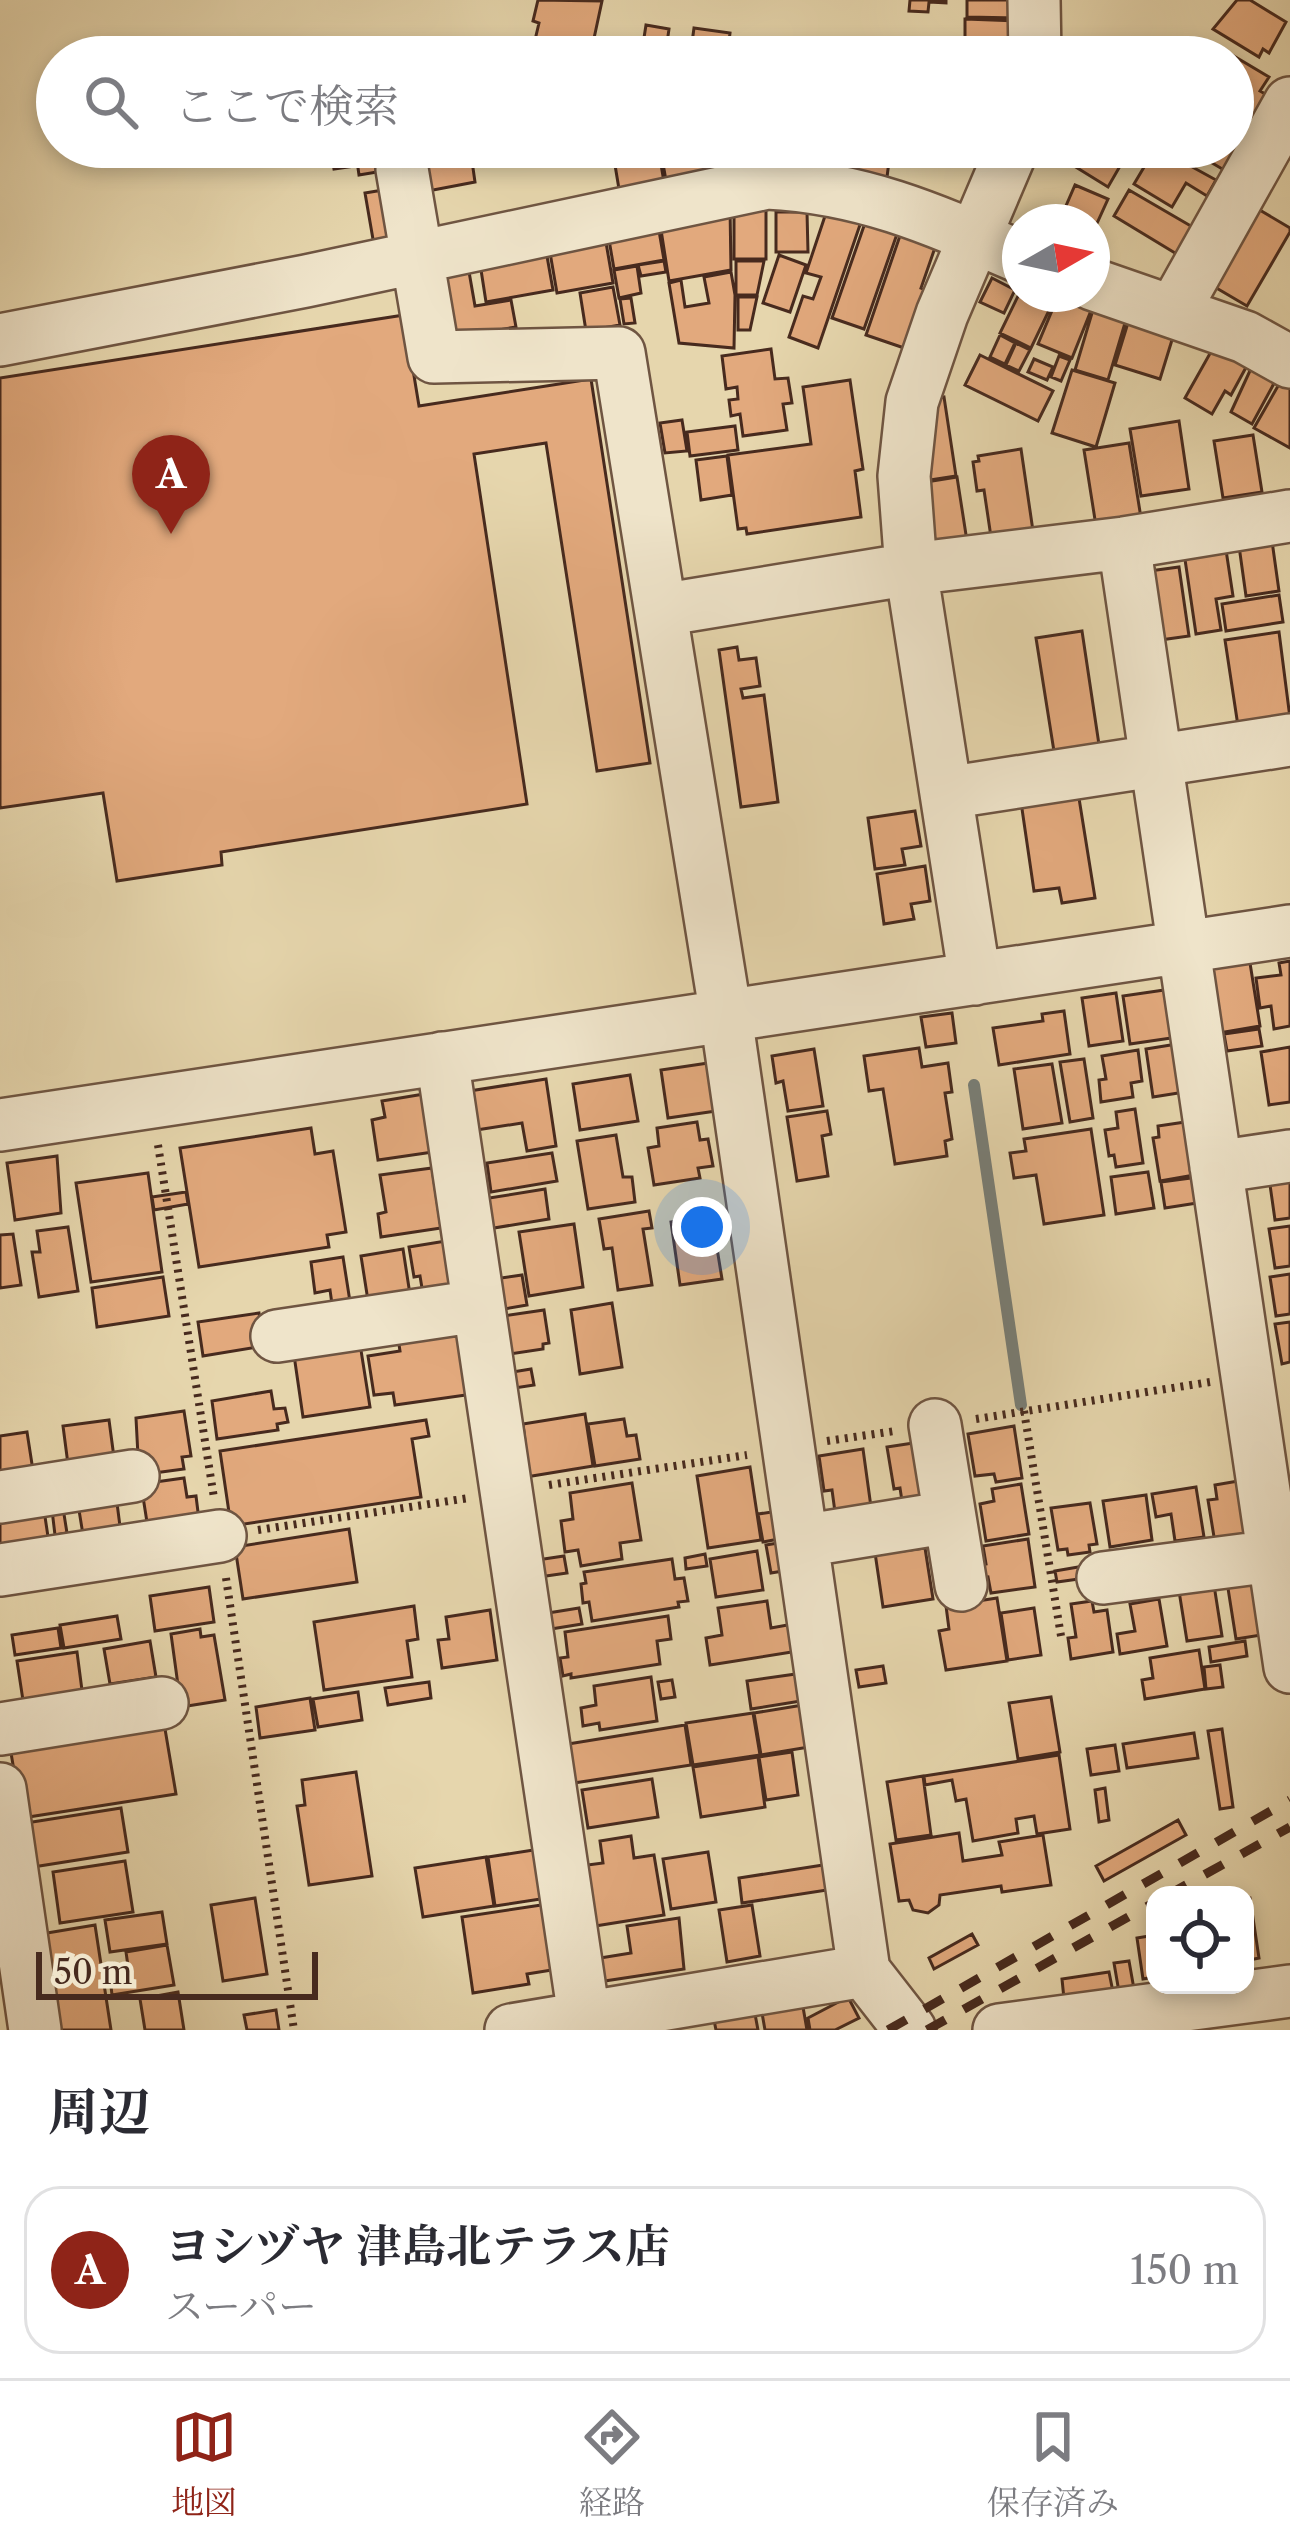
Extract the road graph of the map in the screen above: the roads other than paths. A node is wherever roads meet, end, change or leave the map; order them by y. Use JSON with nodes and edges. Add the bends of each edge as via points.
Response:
{"nodes":[{"id":1,"x":1034,"y":0,"type":"edge"},
{"id":2,"x":1035,"y":36,"type":"edge"},
{"id":3,"x":1290,"y":103,"type":"edge"},
{"id":4,"x":1254,"y":167,"type":"edge"},
{"id":5,"x":1010,"y":168,"type":"edge"},
{"id":6,"x":1254,"y":168,"type":"edge"},
{"id":7,"x":402,"y":169,"type":"dead end"},
{"id":8,"x":997,"y":247,"type":"edge"},
{"id":9,"x":417,"y":256,"type":"junction"},
{"id":10,"x":1110,"y":290,"type":"edge"},
{"id":11,"x":1173,"y":312,"type":"junction"},
{"id":12,"x":0,"y":340,"type":"edge"},
{"id":13,"x":1290,"y":362,"type":"edge"},
{"id":14,"x":1290,"y":516,"type":"edge"},
{"id":15,"x":1124,"y":543,"type":"junction"},
{"id":16,"x":911,"y":569,"type":"junction"},
{"id":17,"x":661,"y":610,"type":"junction"},
{"id":18,"x":1290,"y":740,"type":"edge"},
{"id":19,"x":1155,"y":762,"type":"junction"},
{"id":20,"x":946,"y":793,"type":"junction"},
{"id":21,"x":1290,"y":931,"type":"edge"},
{"id":22,"x":1183,"y":947,"type":"junction"},
{"id":23,"x":975,"y":979,"type":"junction"},
{"id":24,"x":726,"y":1016,"type":"junction"},
{"id":25,"x":442,"y":1058,"type":"junction"},
{"id":26,"x":0,"y":1125,"type":"edge"},
{"id":27,"x":1290,"y":1156,"type":"edge"},
{"id":28,"x":1216,"y":1167,"type":"junction"},
{"id":29,"x":478,"y":1306,"type":"junction"},
{"id":30,"x":277,"y":1336,"type":"dead end"},
{"id":31,"x":935,"y":1425,"type":"road end"},
{"id":32,"x":1274,"y":1446,"type":"edge"},
{"id":33,"x":133,"y":1476,"type":"dead end"},
{"id":34,"x":0,"y":1497,"type":"edge"},
{"id":35,"x":950,"y":1517,"type":"junction"},
{"id":36,"x":220,"y":1536,"type":"road end"},
{"id":37,"x":802,"y":1541,"type":"junction"},
{"id":38,"x":1274,"y":1556,"type":"junction"},
{"id":39,"x":0,"y":1570,"type":"edge"},
{"id":40,"x":1103,"y":1578,"type":"dead end"},
{"id":41,"x":961,"y":1585,"type":"dead end"},
{"id":42,"x":1290,"y":1667,"type":"edge"},
{"id":43,"x":163,"y":1703,"type":"dead end"},
{"id":44,"x":0,"y":1730,"type":"edge"},
{"id":45,"x":0,"y":1790,"type":"edge"},
{"id":46,"x":864,"y":1971,"type":"junction"},
{"id":47,"x":1290,"y":1991,"type":"edge"},
{"id":48,"x":585,"y":2024,"type":"edge"},
{"id":49,"x":1084,"y":2024,"type":"edge"},
{"id":50,"x":35,"y":2030,"type":"edge"},
{"id":51,"x":512,"y":2030,"type":"edge"},
{"id":52,"x":910,"y":2030,"type":"edge"},
{"id":53,"x":998,"y":2030,"type":"edge"}],
"edges":[{"from":1,"to":2,"type":"street"},
{"from":3,"to":4,"type":"street"},
{"from":5,"to":8,"type":"street"},
{"from":6,"to":11,"type":"street"},
{"from":7,"to":9,"type":"street"},
{"from":8,"to":9,"type":"street","via":[[896,204],[767,182]]},
{"from":8,"to":16,"type":"street","via":[[912,402],[904,476]]},
{"from":9,"to":12,"type":"street"},
{"from":9,"to":17,"type":"street","via":[[434,357],[619,352]]},
{"from":10,"to":11,"type":"street"},
{"from":11,"to":13,"type":"street"},
{"from":14,"to":15,"type":"street"},
{"from":15,"to":16,"type":"street"},
{"from":15,"to":19,"type":"street"},
{"from":16,"to":17,"type":"street"},
{"from":16,"to":20,"type":"street"},
{"from":17,"to":24,"type":"street"},
{"from":18,"to":19,"type":"street"},
{"from":19,"to":20,"type":"street"},
{"from":19,"to":22,"type":"street"},
{"from":20,"to":23,"type":"street"},
{"from":21,"to":22,"type":"street"},
{"from":22,"to":23,"type":"street"},
{"from":22,"to":28,"type":"street"},
{"from":23,"to":24,"type":"street"},
{"from":24,"to":25,"type":"street"},
{"from":24,"to":37,"type":"street"},
{"from":25,"to":26,"type":"street"},
{"from":25,"to":29,"type":"street"},
{"from":27,"to":28,"type":"street"},
{"from":28,"to":32,"type":"street","via":[[1247,1376]]},
{"from":29,"to":30,"type":"street"},
{"from":29,"to":48,"type":"street"},
{"from":31,"to":35,"type":"street"},
{"from":32,"to":38,"type":"street"},
{"from":33,"to":34,"type":"street"},
{"from":35,"to":37,"type":"street"},
{"from":35,"to":41,"type":"street"},
{"from":36,"to":39,"type":"street"},
{"from":37,"to":46,"type":"street"},
{"from":38,"to":40,"type":"street"},
{"from":38,"to":42,"type":"street"},
{"from":43,"to":44,"type":"street"},
{"from":45,"to":50,"type":"street"},
{"from":46,"to":48,"type":"street"},
{"from":46,"to":52,"type":"street"},
{"from":47,"to":49,"type":"street"},
{"from":48,"to":51,"type":"street"},
{"from":49,"to":53,"type":"street"}]}
